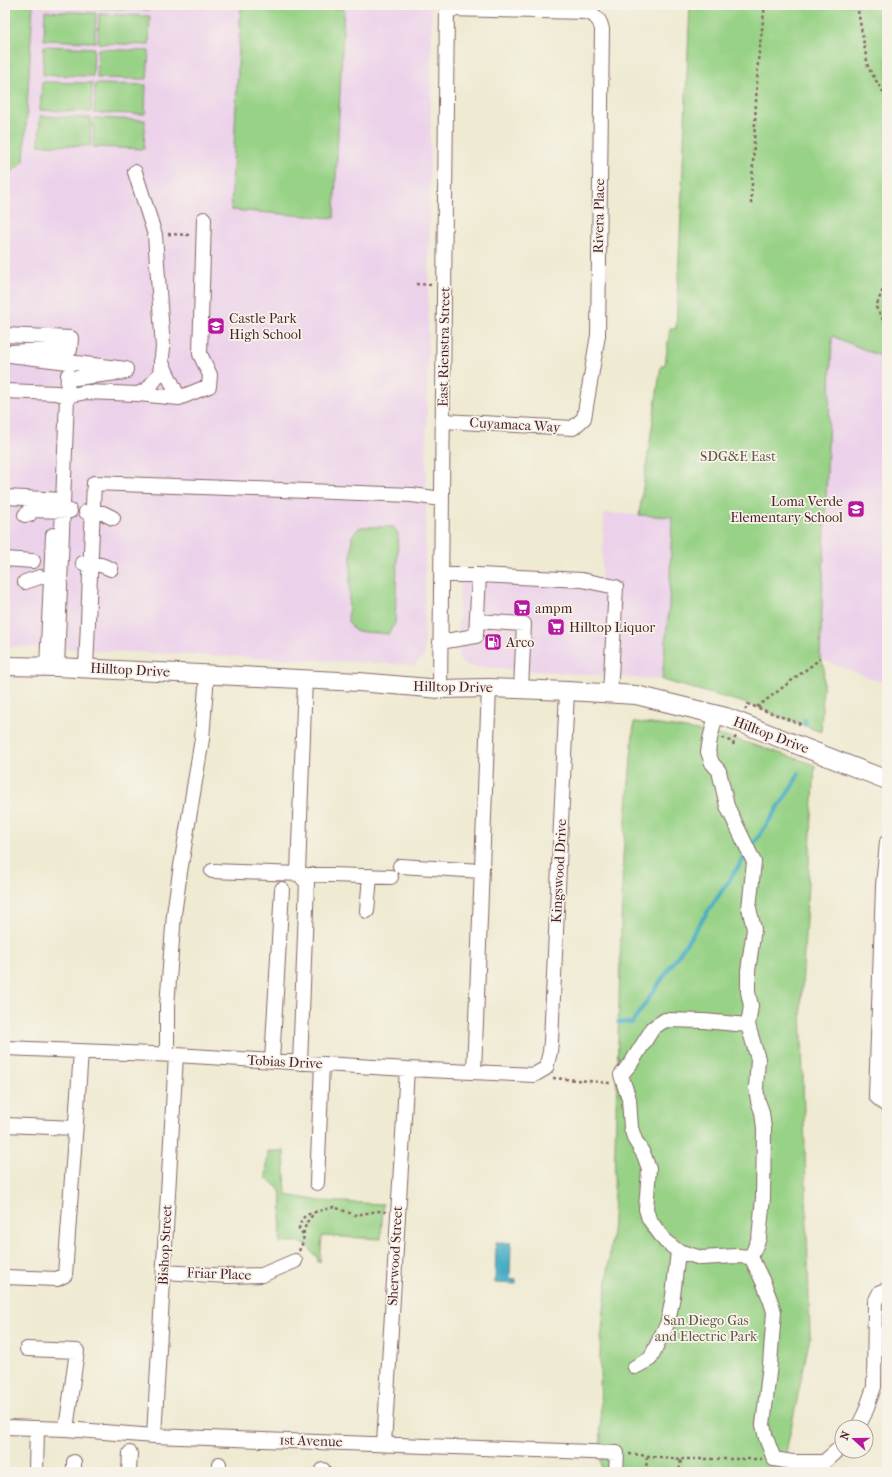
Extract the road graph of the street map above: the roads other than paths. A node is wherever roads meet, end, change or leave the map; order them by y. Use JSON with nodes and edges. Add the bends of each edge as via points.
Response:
{"nodes":[{"id":1,"x":447,"y":7,"type":"edge"},
{"id":2,"x":135,"y":172,"type":"dead end"},
{"id":3,"x":204,"y":219,"type":"dead end"},
{"id":4,"x":5,"y":335,"type":"edge"},
{"id":5,"x":161,"y":361,"type":"junction"},
{"id":6,"x":5,"y":390,"type":"edge"},
{"id":7,"x":138,"y":394,"type":"junction"},
{"id":8,"x":67,"y":396,"type":"junction"},
{"id":9,"x":179,"y":398,"type":"junction"},
{"id":10,"x":584,"y":418,"type":"joint"},
{"id":11,"x":443,"y":421,"type":"junction"},
{"id":12,"x":5,"y":497,"type":"edge"},
{"id":13,"x":442,"y":500,"type":"junction"},
{"id":14,"x":62,"y":508,"type":"junction"},
{"id":15,"x":89,"y":512,"type":"junction"},
{"id":16,"x":25,"y":515,"type":"dead end"},
{"id":17,"x":113,"y":518,"type":"dead end"},
{"id":18,"x":28,"y":558,"type":"dead end"},
{"id":19,"x":5,"y":559,"type":"edge"},
{"id":20,"x":68,"y":562,"type":"junction"},
{"id":21,"x":111,"y":569,"type":"dead end"},
{"id":22,"x":441,"y":575,"type":"junction"},
{"id":23,"x":479,"y":575,"type":"junction"},
{"id":24,"x":40,"y":577,"type":"dead end"},
{"id":25,"x":25,"y":582,"type":"dead end"},
{"id":26,"x":477,"y":621,"type":"junction"},
{"id":27,"x":440,"y":642,"type":"junction"},
{"id":28,"x":5,"y":666,"type":"edge"},
{"id":29,"x":52,"y":667,"type":"junction"},
{"id":30,"x":86,"y":668,"type":"junction"},
{"id":31,"x":208,"y":674,"type":"junction"},
{"id":32,"x":305,"y":679,"type":"junction"},
{"id":33,"x":489,"y":688,"type":"junction"},
{"id":34,"x":440,"y":689,"type":"junction"},
{"id":35,"x":521,"y":689,"type":"junction"},
{"id":36,"x":567,"y":691,"type":"junction"},
{"id":37,"x":610,"y":694,"type":"junction"},
{"id":38,"x":716,"y":715,"type":"junction"},
{"id":39,"x":887,"y":780,"type":"edge"},
{"id":40,"x":887,"y":842,"type":"edge"},
{"id":41,"x":400,"y":866,"type":"dead end"},
{"id":42,"x":212,"y":870,"type":"dead end"},
{"id":43,"x":482,"y":871,"type":"junction"},
{"id":44,"x":298,"y":873,"type":"junction"},
{"id":45,"x":370,"y":876,"type":"junction"},
{"id":46,"x":390,"y":877,"type":"dead end"},
{"id":47,"x":282,"y":889,"type":"dead end"},
{"id":48,"x":367,"y":911,"type":"dead end"},
{"id":49,"x":884,"y":964,"type":"edge"},
{"id":50,"x":748,"y":1025,"type":"junction"},
{"id":51,"x":5,"y":1048,"type":"edge"},
{"id":52,"x":81,"y":1052,"type":"junction"},
{"id":53,"x":550,"y":1052,"type":"joint"},
{"id":54,"x":171,"y":1055,"type":"junction"},
{"id":55,"x":272,"y":1061,"type":"junction"},
{"id":56,"x":300,"y":1062,"type":"junction"},
{"id":57,"x":322,"y":1064,"type":"junction"},
{"id":58,"x":406,"y":1069,"type":"junction"},
{"id":59,"x":474,"y":1072,"type":"junction"},
{"id":60,"x":887,"y":1106,"type":"edge"},
{"id":61,"x":5,"y":1125,"type":"edge"},
{"id":62,"x":75,"y":1128,"type":"junction"},
{"id":63,"x":317,"y":1183,"type":"dead end"},
{"id":64,"x":678,"y":1251,"type":"junction"},
{"id":65,"x":751,"y":1257,"type":"junction"},
{"id":66,"x":296,"y":1261,"type":"road end"},
{"id":67,"x":164,"y":1272,"type":"junction"},
{"id":68,"x":5,"y":1278,"type":"edge"},
{"id":69,"x":887,"y":1290,"type":"edge"},
{"id":70,"x":27,"y":1349,"type":"dead end"},
{"id":71,"x":635,"y":1367,"type":"dead end"},
{"id":72,"x":862,"y":1419,"type":"edge"},
{"id":73,"x":5,"y":1427,"type":"edge"},
{"id":74,"x":37,"y":1428,"type":"junction"},
{"id":75,"x":66,"y":1429,"type":"junction"},
{"id":76,"x":154,"y":1436,"type":"junction"},
{"id":77,"x":384,"y":1444,"type":"junction"},
{"id":78,"x":130,"y":1453,"type":"dead end"},
{"id":79,"x":834,"y":1453,"type":"edge"},
{"id":80,"x":36,"y":1472,"type":"edge"},
{"id":81,"x":129,"y":1472,"type":"edge"},
{"id":82,"x":616,"y":1472,"type":"edge"}],
"edges":[{"from":1,"to":10,"type":"street","name":"Rivera Place","via":[[588,12],[600,22],[602,28],[598,335]]},
{"from":1,"to":11,"type":"street","name":"East Rienstra Street"},
{"from":2,"to":5,"type":"street","via":[[155,235],[163,348]]},
{"from":3,"to":9,"type":"street","via":[[200,354],[210,375],[209,386]]},
{"from":4,"to":8,"type":"street","via":[[71,338]]},
{"from":5,"to":7,"type":"street","via":[[160,372],[156,378],[148,389]]},
{"from":5,"to":9,"type":"street"},
{"from":6,"to":8,"type":"street","via":[[57,393]]},
{"from":7,"to":8,"type":"street","via":[[86,392]]},
{"from":7,"to":9,"type":"street"},
{"from":8,"to":14,"type":"street"},
{"from":10,"to":11,"type":"street","name":"Cuyamaca Way","via":[[573,428]]},
{"from":11,"to":13,"type":"street","name":"East Rienstra Street"},
{"from":12,"to":14,"type":"street"},
{"from":13,"to":15,"type":"street","via":[[412,495],[94,483]]},
{"from":13,"to":22,"type":"street","name":"East Rienstra Street"},
{"from":14,"to":16,"type":"street","via":[[29,510],[29,515]]},
{"from":14,"to":20,"type":"street"},
{"from":15,"to":17,"type":"street","via":[[103,513]]},
{"from":15,"to":20,"type":"street"},
{"from":18,"to":19,"type":"street"},
{"from":20,"to":21,"type":"street","via":[[101,565]]},
{"from":20,"to":29,"type":"street"},
{"from":20,"to":30,"type":"street"},
{"from":22,"to":23,"type":"street"},
{"from":22,"to":27,"type":"street","name":"East Rienstra Street"},
{"from":23,"to":26,"type":"street"},
{"from":23,"to":37,"type":"street","via":[[582,580],[616,587]]},
{"from":24,"to":25,"type":"street"},
{"from":26,"to":27,"type":"street","via":[[476,636]]},
{"from":26,"to":35,"type":"street","via":[[524,624]]},
{"from":27,"to":34,"type":"street","name":"East Rienstra Street"},
{"from":28,"to":29,"type":"main road","name":"Hilltop Drive"},
{"from":29,"to":30,"type":"main road","name":"Hilltop Drive"},
{"from":30,"to":31,"type":"main road","name":"Hilltop Drive"},
{"from":31,"to":32,"type":"main road","name":"Hilltop Drive"},
{"from":31,"to":54,"type":"street","name":"Bishop Street","via":[[202,739],[174,914],[167,1006]]},
{"from":32,"to":34,"type":"main road","name":"Hilltop Drive"},
{"from":32,"to":44,"type":"street"},
{"from":33,"to":34,"type":"main road","name":"Hilltop Drive"},
{"from":33,"to":35,"type":"main road","name":"Hilltop Drive"},
{"from":33,"to":43,"type":"street"},
{"from":35,"to":36,"type":"main road","name":"Hilltop Drive"},
{"from":36,"to":37,"type":"main road","name":"Hilltop Drive"},
{"from":36,"to":53,"type":"street","name":"Kingswood Drive"},
{"from":37,"to":38,"type":"main road","name":"Hilltop Drive","via":[[636,695]]},
{"from":38,"to":39,"type":"main road","name":"Hilltop Drive"},
{"from":38,"to":50,"type":"street","via":[[708,752],[712,763],[719,771],[727,806],[754,862],[750,908],[754,929],[748,971],[751,1006]]},
{"from":40,"to":49,"type":"street","via":[[883,886]]},
{"from":41,"to":43,"type":"street"},
{"from":42,"to":44,"type":"street"},
{"from":43,"to":59,"type":"street"},
{"from":44,"to":45,"type":"street"},
{"from":44,"to":56,"type":"street","via":[[307,883]]},
{"from":45,"to":46,"type":"street"},
{"from":45,"to":48,"type":"street"},
{"from":47,"to":55,"type":"street"},
{"from":49,"to":60,"type":"street","via":[[876,1096]]},
{"from":50,"to":64,"type":"street","via":[[665,1020],[653,1028],[621,1076],[629,1099],[631,1128],[649,1169],[646,1208],[648,1219],[665,1241]]},
{"from":50,"to":65,"type":"street","via":[[758,1058],[756,1088],[764,1129],[760,1230]]},
{"from":51,"to":52,"type":"street","name":"Tobias Drive"},
{"from":52,"to":54,"type":"street","name":"Tobias Drive"},
{"from":52,"to":62,"type":"street"},
{"from":53,"to":59,"type":"street","name":"Tobias Drive","via":[[546,1068],[534,1075]]},
{"from":54,"to":55,"type":"street","name":"Tobias Drive"},
{"from":54,"to":67,"type":"street","name":"Bishop Street"},
{"from":55,"to":56,"type":"street","name":"Tobias Drive"},
{"from":56,"to":57,"type":"street","name":"Tobias Drive"},
{"from":57,"to":58,"type":"street","name":"Tobias Drive"},
{"from":57,"to":63,"type":"street"},
{"from":58,"to":59,"type":"street","name":"Tobias Drive"},
{"from":58,"to":77,"type":"street","name":"Sherwood Street"},
{"from":61,"to":62,"type":"street"},
{"from":62,"to":68,"type":"street","via":[[65,1275],[58,1279]]},
{"from":64,"to":65,"type":"street","via":[[701,1258]]},
{"from":64,"to":71,"type":"street","via":[[668,1322],[650,1359]]},
{"from":65,"to":79,"type":"street","via":[[774,1312],[763,1424],[774,1459],[824,1462]]},
{"from":66,"to":67,"type":"street","name":"Friar Place","via":[[262,1275],[228,1276]]},
{"from":67,"to":76,"type":"street","name":"Bishop Street"},
{"from":69,"to":72,"type":"street","via":[[880,1292],[876,1302],[874,1387]]},
{"from":70,"to":75,"type":"street","via":[[77,1351]]},
{"from":73,"to":74,"type":"street","name":"1st Avenue"},
{"from":74,"to":75,"type":"street","name":"1st Avenue"},
{"from":74,"to":80,"type":"street"},
{"from":75,"to":76,"type":"street","name":"1st Avenue"},
{"from":76,"to":77,"type":"street","name":"1st Avenue"},
{"from":77,"to":82,"type":"street","name":"1st Avenue","via":[[617,1453]]},
{"from":78,"to":81,"type":"street"}]}
